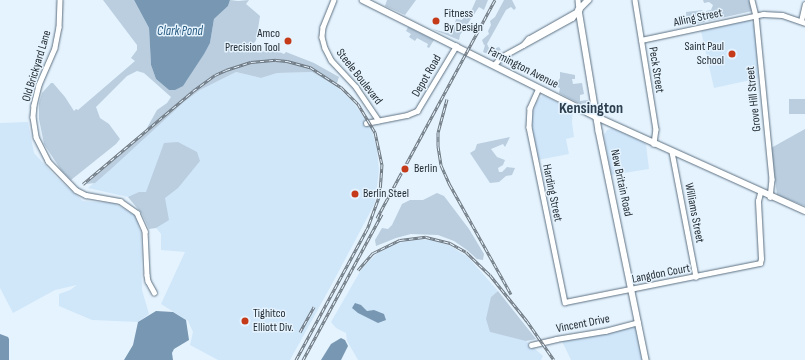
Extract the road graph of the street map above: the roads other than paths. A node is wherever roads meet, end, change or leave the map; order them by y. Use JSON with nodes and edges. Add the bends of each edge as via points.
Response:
{"nodes":[{"id":1,"x":60,"y":0,"type":"edge"},
{"id":2,"x":334,"y":0,"type":"edge"},
{"id":3,"x":363,"y":0,"type":"edge"},
{"id":4,"x":578,"y":0,"type":"edge"},
{"id":5,"x":589,"y":0,"type":"edge"},
{"id":6,"x":635,"y":0,"type":"edge"},
{"id":7,"x":752,"y":0,"type":"edge"},
{"id":8,"x":805,"y":4,"type":"edge"},
{"id":9,"x":579,"y":10,"type":"junction"},
{"id":10,"x":756,"y":16,"type":"junction"},
{"id":11,"x":803,"y":22,"type":"edge"},
{"id":12,"x":642,"y":40,"type":"junction"},
{"id":13,"x":456,"y":46,"type":"junction"},
{"id":14,"x":494,"y":65,"type":"junction"},
{"id":15,"x":538,"y":88,"type":"junction"},
{"id":16,"x":597,"y":117,"type":"junction"},
{"id":17,"x":378,"y":120,"type":"junction"},
{"id":18,"x":366,"y":122,"type":"dead end"},
{"id":19,"x":654,"y":144,"type":"junction"},
{"id":20,"x":672,"y":152,"type":"junction"},
{"id":21,"x":760,"y":193,"type":"junction"},
{"id":22,"x":770,"y":197,"type":"junction"},
{"id":23,"x":805,"y":211,"type":"edge"},
{"id":24,"x":696,"y":277,"type":"junction"},
{"id":25,"x":632,"y":290,"type":"junction"},
{"id":26,"x":154,"y":292,"type":"dead end"},
{"id":27,"x":565,"y":302,"type":"joint"},
{"id":28,"x":638,"y":322,"type":"junction"},
{"id":29,"x":531,"y":345,"type":"dead end"},
{"id":30,"x":646,"y":360,"type":"edge"}],
"edges":[{"from":1,"to":26,"type":"street","name":"Old Brickyard Lane","via":[[55,48],[34,105],[36,137],[48,161],[76,190],[86,195],[120,200],[137,213],[145,231],[147,275]]},
{"from":2,"to":17,"type":"street","name":"Steele Boulevard","via":[[323,26],[324,46],[331,60],[354,84]]},
{"from":3,"to":13,"type":"main road","name":"Farmington Avenue"},
{"from":4,"to":9,"type":"street"},
{"from":5,"to":9,"type":"main road"},
{"from":6,"to":12,"type":"street","name":"Peck Street"},
{"from":7,"to":10,"type":"street","name":"Grove Hill Street"},
{"from":8,"to":11,"type":"street"},
{"from":9,"to":14,"type":"street","via":[[498,59]]},
{"from":9,"to":16,"type":"main road","name":"New Britain Road"},
{"from":10,"to":11,"type":"street","name":"Alling Street","via":[[782,14]]},
{"from":10,"to":12,"type":"street","name":"Alling Street"},
{"from":10,"to":22,"type":"street","name":"Grove Hill Street","via":[[772,179]]},
{"from":12,"to":19,"type":"street","name":"Peck Street","via":[[656,129]]},
{"from":13,"to":14,"type":"main road","name":"Farmington Avenue"},
{"from":13,"to":17,"type":"street","name":"Depot Road","via":[[419,109],[409,115]]},
{"from":14,"to":15,"type":"main road","name":"Farmington Avenue"},
{"from":15,"to":16,"type":"main road","name":"Farmington Avenue"},
{"from":15,"to":27,"type":"street","name":"Harding Street","via":[[530,108],[529,127]]},
{"from":16,"to":19,"type":"main road","name":"Farmington Avenue"},
{"from":16,"to":25,"type":"main road","name":"New Britain Road"},
{"from":17,"to":18,"type":"street","name":"Depot Road"},
{"from":19,"to":20,"type":"main road","name":"Farmington Avenue"},
{"from":20,"to":21,"type":"main road","name":"Farmington Avenue"},
{"from":20,"to":24,"type":"street","name":"Williams Street"},
{"from":21,"to":22,"type":"main road","name":"Farmington Avenue"},
{"from":21,"to":24,"type":"street","name":"Langdon Court","via":[[760,264]]},
{"from":22,"to":23,"type":"main road","name":"Farmington Avenue"},
{"from":24,"to":25,"type":"street","name":"Langdon Court"},
{"from":25,"to":27,"type":"street","name":"Langdon Court"},
{"from":25,"to":28,"type":"main road","name":"New Britain Road"},
{"from":28,"to":29,"type":"street","name":"Vincent Drive"},
{"from":28,"to":30,"type":"main road","name":"New Britain Road"}]}
